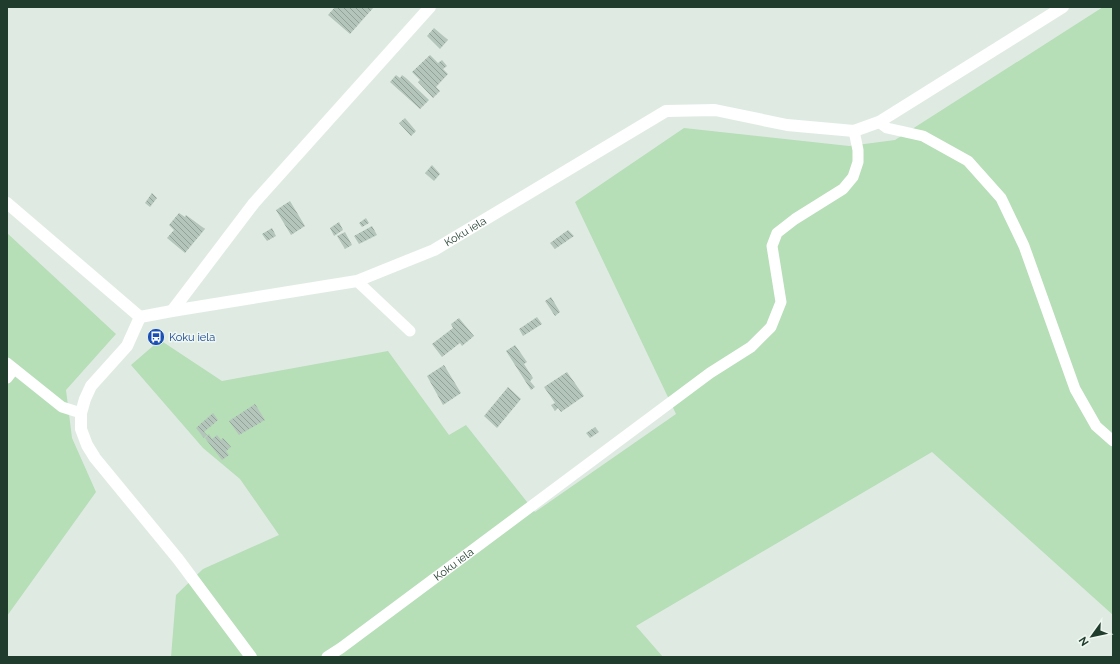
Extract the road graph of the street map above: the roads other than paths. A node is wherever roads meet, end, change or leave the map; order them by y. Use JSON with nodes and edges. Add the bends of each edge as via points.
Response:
{"nodes":[{"id":1,"x":430,"y":7,"type":"edge"},
{"id":2,"x":1062,"y":7,"type":"edge"},
{"id":3,"x":879,"y":122,"type":"junction"},
{"id":4,"x":854,"y":131,"type":"junction"},
{"id":5,"x":7,"y":203,"type":"edge"},
{"id":6,"x":357,"y":281,"type":"junction"},
{"id":7,"x":172,"y":310,"type":"junction"},
{"id":8,"x":140,"y":318,"type":"junction"},
{"id":9,"x":410,"y":331,"type":"dead end"},
{"id":10,"x":10,"y":366,"type":"edge"},
{"id":11,"x":7,"y":378,"type":"edge"},
{"id":12,"x":81,"y":413,"type":"junction"},
{"id":13,"x":1113,"y":441,"type":"edge"},
{"id":14,"x":251,"y":657,"type":"edge"},
{"id":15,"x":327,"y":657,"type":"edge"}],
"edges":[{"from":1,"to":7,"type":"street","via":[[254,203]]},
{"from":2,"to":3,"type":"street"},
{"from":3,"to":4,"type":"street"},
{"from":3,"to":13,"type":"lane","via":[[887,128],[923,136],[968,161],[1000,198],[1024,246],[1075,389],[1096,426]]},
{"from":4,"to":6,"type":"street","name":"Koku iela","via":[[787,125],[715,110],[666,111],[434,250]]},
{"from":4,"to":15,"type":"lane","name":"Koku iela","via":[[858,162],[853,177],[843,189],[777,233],[772,246],[782,302],[771,327],[751,347],[710,373]]},
{"from":5,"to":8,"type":"street"},
{"from":6,"to":7,"type":"street","name":"Koku iela"},
{"from":6,"to":9,"type":"lane"},
{"from":7,"to":8,"type":"street","name":"Koku iela"},
{"from":8,"to":12,"type":"street","via":[[127,346],[92,386]]},
{"from":10,"to":11,"type":"lane"},
{"from":10,"to":12,"type":"lane","via":[[62,407]]},
{"from":12,"to":14,"type":"street","via":[[81,429],[95,458],[178,559]]}]}
